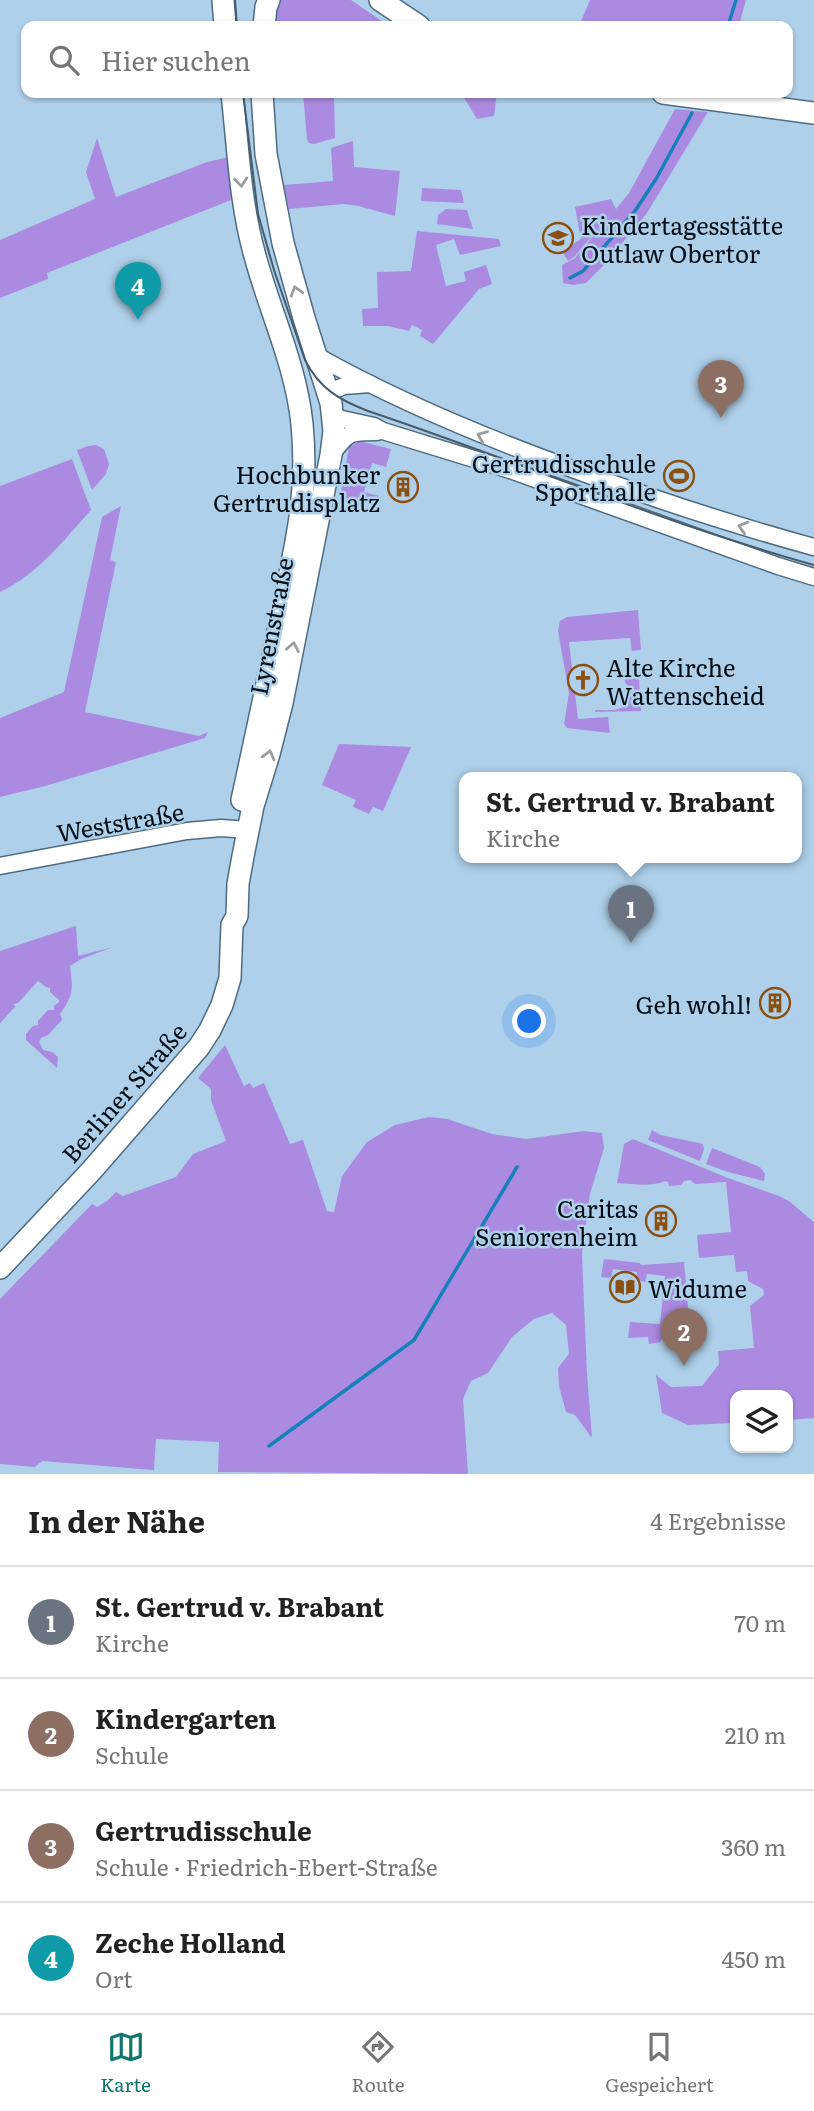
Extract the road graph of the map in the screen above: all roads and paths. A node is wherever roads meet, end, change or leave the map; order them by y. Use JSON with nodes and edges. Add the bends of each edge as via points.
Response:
{"nodes":[{"id":1,"x":223,"y":0,"type":"edge"},
{"id":2,"x":255,"y":0,"type":"edge"},
{"id":3,"x":269,"y":0,"type":"edge"},
{"id":4,"x":361,"y":0,"type":"edge"},
{"id":5,"x":380,"y":0,"type":"edge"},
{"id":6,"x":225,"y":21,"type":"edge"},
{"id":7,"x":254,"y":21,"type":"edge"},
{"id":8,"x":264,"y":21,"type":"edge"},
{"id":9,"x":391,"y":21,"type":"edge"},
{"id":10,"x":412,"y":21,"type":"edge"},
{"id":11,"x":233,"y":98,"type":"edge"},
{"id":12,"x":262,"y":98,"type":"edge"},
{"id":13,"x":701,"y":98,"type":"edge"},
{"id":14,"x":814,"y":113,"type":"edge"},
{"id":15,"x":285,"y":346,"type":"junction"},
{"id":16,"x":317,"y":356,"type":"junction"},
{"id":17,"x":370,"y":384,"type":"junction"},
{"id":18,"x":324,"y":395,"type":"junction"},
{"id":19,"x":318,"y":422,"type":"junction"},
{"id":20,"x":383,"y":431,"type":"junction"},
{"id":21,"x":331,"y":455,"type":"junction"},
{"id":22,"x":814,"y":547,"type":"edge"},
{"id":23,"x":814,"y":577,"type":"edge"},
{"id":24,"x":242,"y":829,"type":"junction"},
{"id":25,"x":0,"y":866,"type":"edge"},
{"id":26,"x":0,"y":1268,"type":"edge"}],
"edges":[{"from":1,"to":6,"type":"main road"},
{"from":2,"to":7,"type":"main road"},
{"from":3,"to":8,"type":"main road"},
{"from":4,"to":9,"type":"main road"},
{"from":5,"to":10,"type":"main road"},
{"from":11,"to":15,"type":"main road","name":"Lyrenstraße","one_way":true,"via":[[248,228]]},
{"from":16,"to":12,"type":"main road","name":"Lyrenstraße","one_way":true,"via":[[275,209]]},
{"from":13,"to":14,"type":"main road"},
{"from":15,"to":18,"type":"main road","name":"Lyrenstraße"},
{"from":15,"to":19,"type":"main road","name":"Lyrenstraße"},
{"from":16,"to":17,"type":"street"},
{"from":16,"to":18,"type":"main road","name":"Lyrenstraße"},
{"from":17,"to":18,"type":"street","via":[[344,386]]},
{"from":22,"to":17,"type":"street","one_way":true,"via":[[721,521],[527,453]]},
{"from":18,"to":19,"type":"main road"},
{"from":18,"to":19,"type":"main road","name":"Lyrenstraße"},
{"from":19,"to":20,"type":"street","via":[[374,426]]},
{"from":19,"to":21,"type":"main road","name":"Lyrenstraße"},
{"from":19,"to":24,"type":"main road","name":"Lyrenstraße","via":[[305,470],[301,521]]},
{"from":20,"to":21,"type":"street","via":[[351,433]]},
{"from":20,"to":23,"type":"street","via":[[510,470]]},
{"from":24,"to":21,"type":"main road","name":"Lyrenstraße","one_way":true,"via":[[256,797],[282,703]]},
{"from":24,"to":25,"type":"street","name":"Weststraße","via":[[179,832]]},
{"from":24,"to":26,"type":"main road","name":"Berliner Straße","via":[[226,885],[226,916],[232,925],[230,978],[211,1030],[92,1170]]}]}
